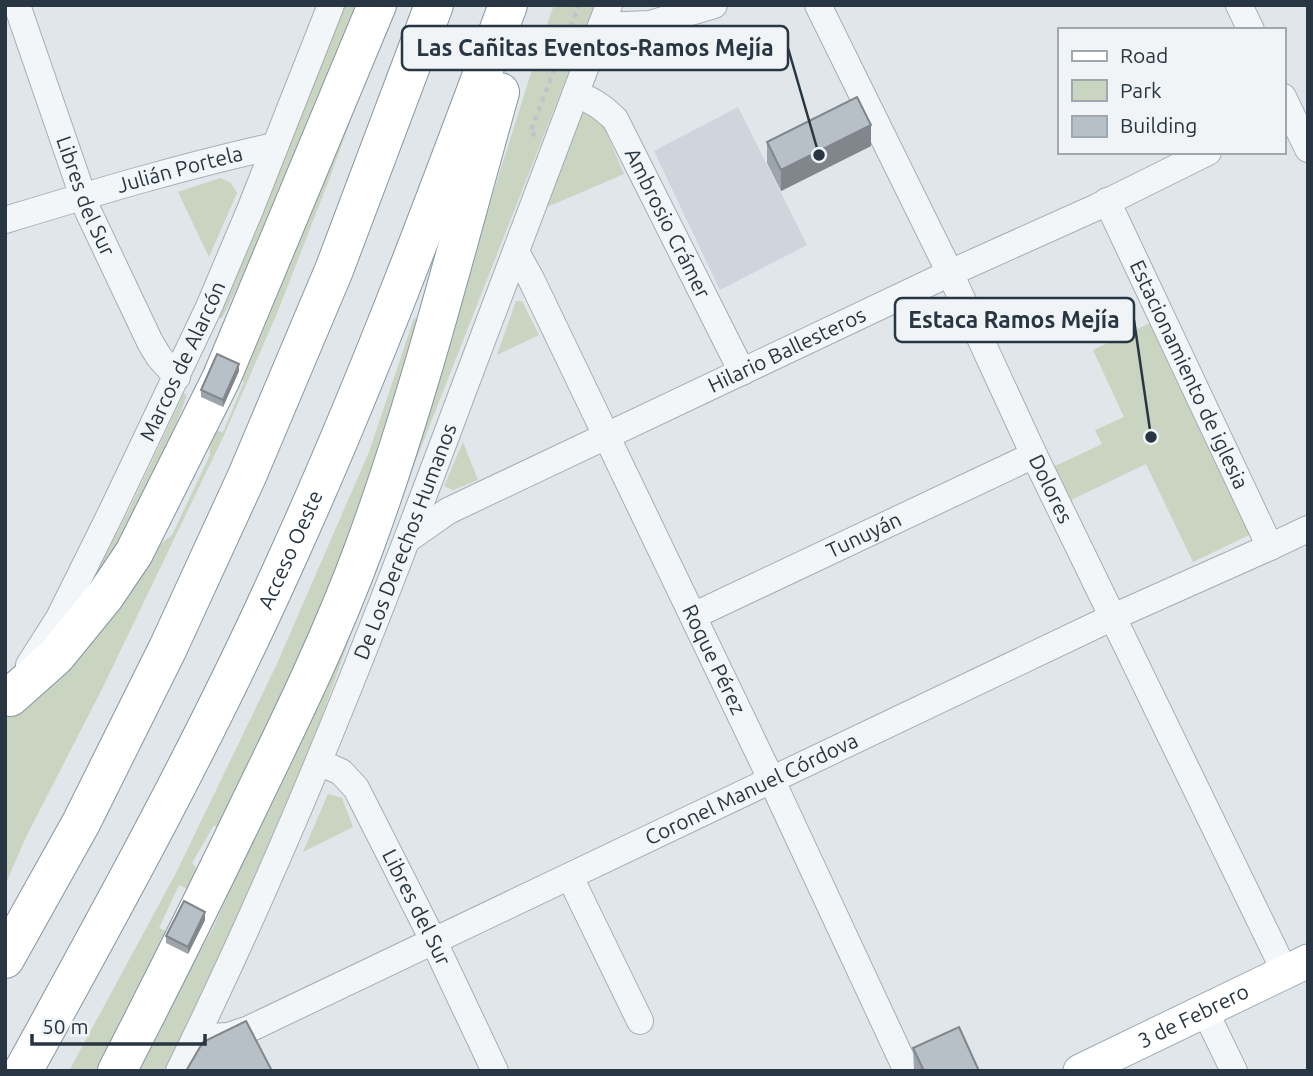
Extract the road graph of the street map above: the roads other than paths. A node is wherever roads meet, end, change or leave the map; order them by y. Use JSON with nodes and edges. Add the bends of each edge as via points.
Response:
{"nodes":[{"id":1,"x":17,"y":5,"type":"edge"},
{"id":2,"x":331,"y":5,"type":"edge"},
{"id":3,"x":377,"y":5,"type":"edge"},
{"id":4,"x":434,"y":5,"type":"edge"},
{"id":5,"x":508,"y":5,"type":"edge"},
{"id":6,"x":525,"y":5,"type":"edge"},
{"id":7,"x":714,"y":5,"type":"edge"},
{"id":8,"x":818,"y":5,"type":"edge"},
{"id":9,"x":1239,"y":5,"type":"edge"},
{"id":10,"x":605,"y":16,"type":"edge"},
{"id":11,"x":1250,"y":28,"type":"edge"},
{"id":12,"x":575,"y":94,"type":"junction"},
{"id":13,"x":1291,"y":107,"type":"edge"},
{"id":14,"x":274,"y":146,"type":"junction"},
{"id":15,"x":1308,"y":149,"type":"edge"},
{"id":16,"x":1204,"y":154,"type":"edge"},
{"id":17,"x":82,"y":197,"type":"junction"},
{"id":18,"x":1107,"y":201,"type":"junction"},
{"id":19,"x":5,"y":220,"type":"edge"},
{"id":20,"x":516,"y":252,"type":"junction"},
{"id":21,"x":950,"y":272,"type":"junction"},
{"id":22,"x":742,"y":372,"type":"junction"},
{"id":23,"x":177,"y":377,"type":"junction"},
{"id":24,"x":607,"y":436,"type":"junction"},
{"id":25,"x":1034,"y":455,"type":"junction"},
{"id":26,"x":1308,"y":529,"type":"edge"},
{"id":27,"x":408,"y":539,"type":"junction"},
{"id":28,"x":1270,"y":547,"type":"junction"},
{"id":29,"x":692,"y":615,"type":"junction"},
{"id":30,"x":1113,"y":617,"type":"junction"},
{"id":31,"x":7,"y":699,"type":"edge"},
{"id":32,"x":319,"y":762,"type":"junction"},
{"id":33,"x":772,"y":781,"type":"junction"},
{"id":34,"x":570,"y":877,"type":"junction"},
{"id":35,"x":434,"y":942,"type":"junction"},
{"id":36,"x":5,"y":960,"type":"edge"},
{"id":37,"x":1297,"y":967,"type":"edge"},
{"id":38,"x":1205,"y":1011,"type":"junction"},
{"id":39,"x":640,"y":1021,"type":"dead end"},
{"id":40,"x":195,"y":1038,"type":"junction"},
{"id":41,"x":23,"y":1071,"type":"edge"},
{"id":42,"x":117,"y":1071,"type":"edge"},
{"id":43,"x":179,"y":1071,"type":"edge"},
{"id":44,"x":495,"y":1071,"type":"edge"},
{"id":45,"x":907,"y":1071,"type":"edge"},
{"id":46,"x":1080,"y":1071,"type":"edge"},
{"id":47,"x":1234,"y":1071,"type":"edge"}],
"edges":[{"from":1,"to":17,"type":"street","name":"Libres del Sur"},
{"from":2,"to":14,"type":"street","name":"Marcos de Alarcón"},
{"from":3,"to":31,"type":"highway","via":[[221,379],[134,554],[57,656]]},
{"from":4,"to":36,"type":"highway","via":[[334,270],[247,475],[168,648]]},
{"from":5,"to":41,"type":"highway","name":"Acceso Oeste","via":[[351,413],[285,564],[155,830]]},
{"from":6,"to":42,"type":"highway","via":[[402,439],[363,550],[316,667]]},
{"from":7,"to":10,"type":"street","via":[[650,24]]},
{"from":8,"to":21,"type":"street","name":"Dolores"},
{"from":9,"to":11,"type":"street"},
{"from":10,"to":12,"type":"street","name":"De Los Derechos Humanos"},
{"from":12,"to":20,"type":"street","name":"De Los Derechos Humanos"},
{"from":12,"to":22,"type":"street","name":"Ambrosio Crámer","via":[[615,119]]},
{"from":13,"to":15,"type":"street"},
{"from":14,"to":17,"type":"street","name":"Julián Portela"},
{"from":14,"to":23,"type":"street","name":"Marcos de Alarcón"},
{"from":16,"to":18,"type":"street","name":"Hilario Ballesteros"},
{"from":17,"to":19,"type":"street","name":"Julián Portela"},
{"from":17,"to":23,"type":"street","name":"Libres del Sur","via":[[150,342]]},
{"from":18,"to":21,"type":"street","name":"Hilario Ballesteros"},
{"from":18,"to":28,"type":"street","name":"Estacionamiento de iglesia"},
{"from":20,"to":24,"type":"street","name":"Roque Pérez"},
{"from":20,"to":27,"type":"street","name":"De Los Derechos Humanos"},
{"from":21,"to":22,"type":"street","name":"Hilario Ballesteros"},
{"from":21,"to":25,"type":"street","name":"Dolores"},
{"from":22,"to":24,"type":"street","name":"Hilario Ballesteros"},
{"from":23,"to":31,"type":"street","name":"Marcos de Alarcón","via":[[58,618]]},
{"from":24,"to":27,"type":"street","name":"Hilario Ballesteros","via":[[448,510]]},
{"from":24,"to":29,"type":"street","name":"Roque Pérez"},
{"from":25,"to":29,"type":"street","name":"Tunuyán"},
{"from":25,"to":30,"type":"street","name":"Dolores"},
{"from":26,"to":28,"type":"street","name":"Coronel Manuel Córdova"},
{"from":27,"to":32,"type":"street","name":"De Los Derechos Humanos"},
{"from":28,"to":30,"type":"street","name":"Coronel Manuel Córdova"},
{"from":29,"to":33,"type":"street","name":"Roque Pérez"},
{"from":30,"to":33,"type":"street","name":"Coronel Manuel Córdova"},
{"from":30,"to":37,"type":"street","name":"Dolores"},
{"from":32,"to":35,"type":"street","name":"Libres del Sur","via":[[341,772],[356,788]]},
{"from":32,"to":40,"type":"street","name":"De Los Derechos Humanos"},
{"from":33,"to":34,"type":"street","name":"Coronel Manuel Córdova"},
{"from":33,"to":45,"type":"street","name":"Roque Pérez"},
{"from":34,"to":35,"type":"street","name":"Coronel Manuel Córdova"},
{"from":34,"to":39,"type":"street"},
{"from":35,"to":40,"type":"street","name":"Coronel Manuel Córdova","via":[[249,1029]]},
{"from":35,"to":44,"type":"street","name":"Libres del Sur"},
{"from":37,"to":38,"type":"main road","name":"3 de Febrero"},
{"from":38,"to":46,"type":"main road","name":"3 de Febrero"},
{"from":38,"to":47,"type":"street"},
{"from":40,"to":43,"type":"street","name":"De Los Derechos Humanos"}]}
